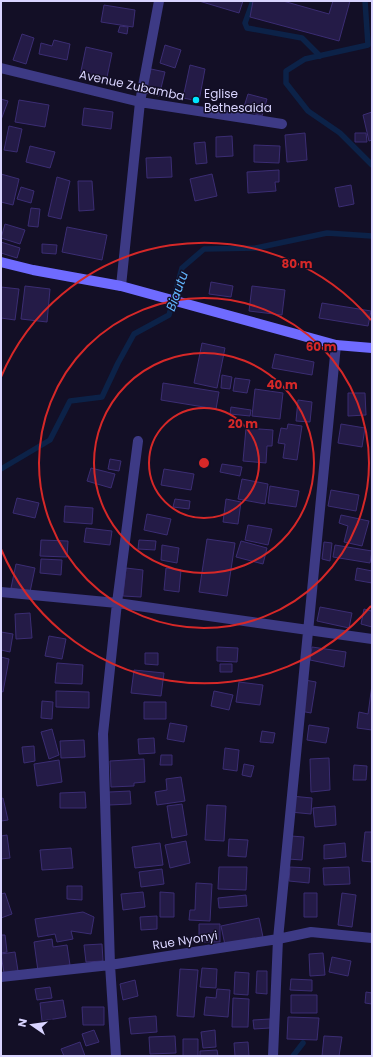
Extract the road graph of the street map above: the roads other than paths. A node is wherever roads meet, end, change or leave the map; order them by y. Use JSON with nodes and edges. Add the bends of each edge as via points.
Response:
{"nodes":[{"id":1,"x":159,"y":1,"type":"edge"},
{"id":2,"x":1,"y":68,"type":"edge"},
{"id":3,"x":140,"y":102,"type":"junction"},
{"id":4,"x":282,"y":124,"type":"dead end"},
{"id":5,"x":1,"y":262,"type":"edge"},
{"id":6,"x":121,"y":286,"type":"junction"},
{"id":7,"x":336,"y":345,"type":"junction"},
{"id":8,"x":372,"y":348,"type":"edge"},
{"id":9,"x":138,"y":441,"type":"dead end"},
{"id":10,"x":1,"y":592,"type":"edge"},
{"id":11,"x":117,"y":603,"type":"junction"},
{"id":12,"x":308,"y":629,"type":"junction"},
{"id":13,"x":372,"y":638,"type":"edge"},
{"id":14,"x":372,"y":938,"type":"edge"},
{"id":15,"x":278,"y":939,"type":"junction"},
{"id":16,"x":110,"y":966,"type":"junction"},
{"id":17,"x":1,"y":977,"type":"edge"},
{"id":18,"x":116,"y":1056,"type":"edge"},
{"id":19,"x":273,"y":1056,"type":"edge"}],
"edges":[{"from":1,"to":3,"type":"street"},
{"from":2,"to":3,"type":"street","name":"Avenue Zubamba"},
{"from":3,"to":4,"type":"street","name":"Avenue Zubamba"},
{"from":3,"to":6,"type":"street"},
{"from":5,"to":6,"type":"street"},
{"from":6,"to":7,"type":"street"},
{"from":7,"to":8,"type":"street"},
{"from":7,"to":12,"type":"street"},
{"from":9,"to":11,"type":"street"},
{"from":10,"to":11,"type":"street"},
{"from":11,"to":12,"type":"street"},
{"from":11,"to":16,"type":"street","via":[[103,734]]},
{"from":12,"to":13,"type":"street"},
{"from":12,"to":15,"type":"street"},
{"from":14,"to":15,"type":"street","name":"Rue Nyonyi","via":[[310,932]]},
{"from":15,"to":16,"type":"street","name":"Rue Nyonyi"},
{"from":15,"to":19,"type":"street"},
{"from":16,"to":17,"type":"street","name":"Rue Nyonyi"},
{"from":16,"to":18,"type":"street"}]}
